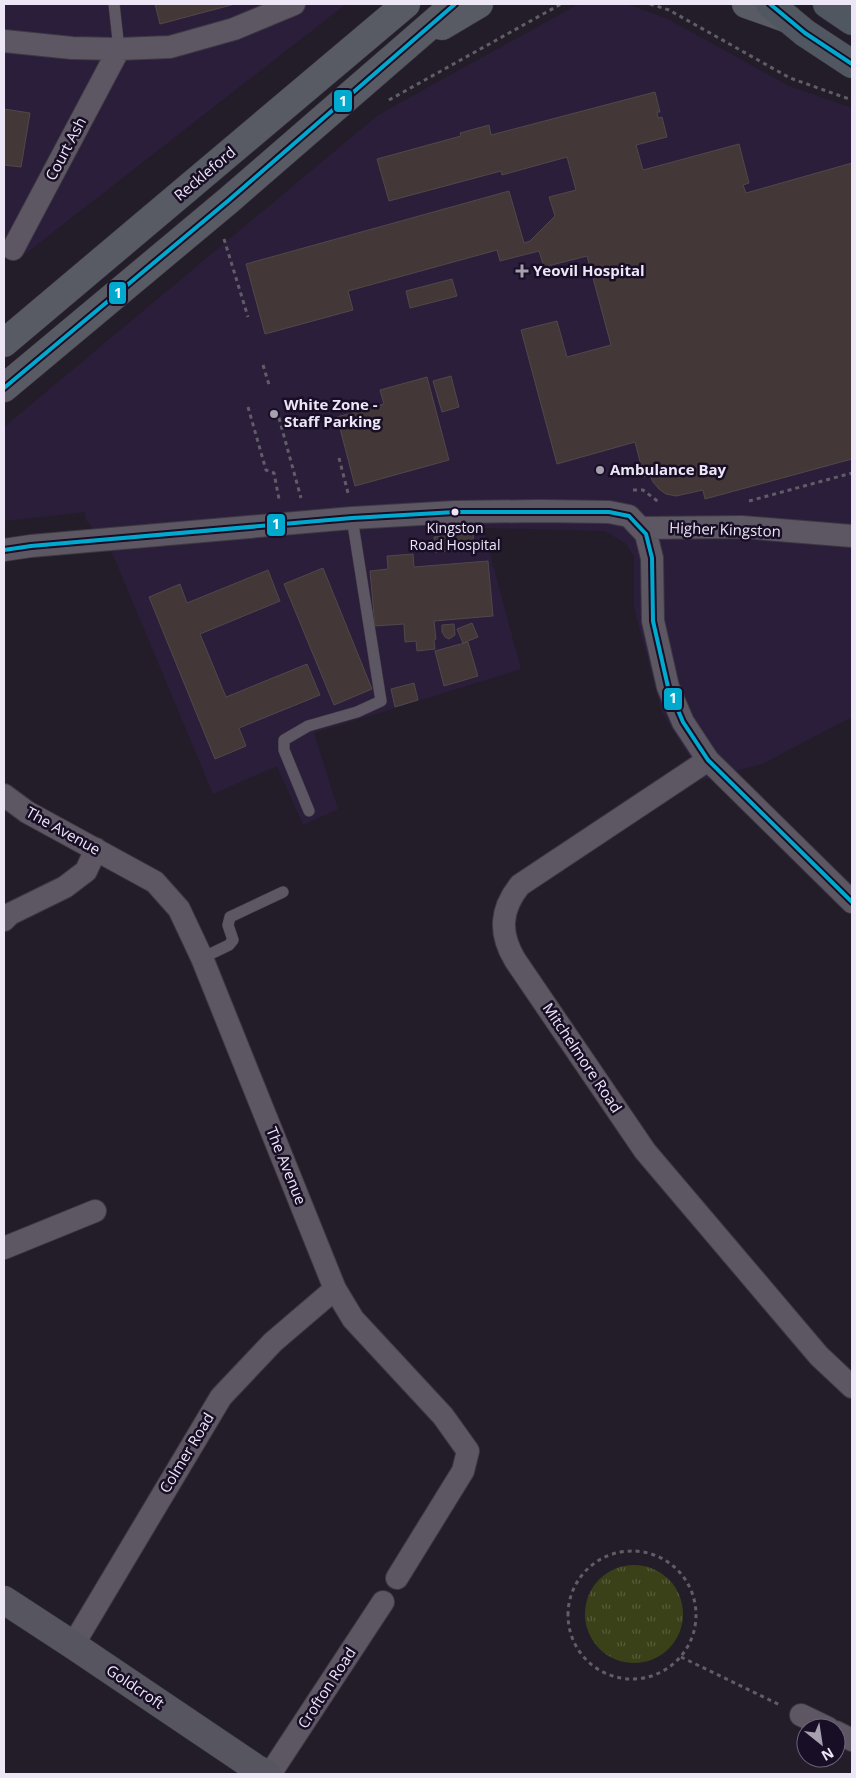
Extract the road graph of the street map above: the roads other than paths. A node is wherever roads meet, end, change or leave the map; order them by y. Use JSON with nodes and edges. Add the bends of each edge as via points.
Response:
{"nodes":[{"id":1,"x":114,"y":4,"type":"edge"},
{"id":2,"x":294,"y":4,"type":"edge"},
{"id":3,"x":406,"y":4,"type":"edge"},
{"id":4,"x":455,"y":4,"type":"edge"},
{"id":5,"x":479,"y":4,"type":"edge"},
{"id":6,"x":746,"y":4,"type":"edge"},
{"id":7,"x":827,"y":4,"type":"edge"},
{"id":8,"x":779,"y":11,"type":"edge"},
{"id":9,"x":852,"y":22,"type":"edge"},
{"id":10,"x":4,"y":41,"type":"edge"},
{"id":11,"x":119,"y":49,"type":"junction"},
{"id":12,"x":404,"y":49,"type":"junction"},
{"id":13,"x":852,"y":64,"type":"edge"},
{"id":14,"x":13,"y":249,"type":"dead end"},
{"id":15,"x":4,"y":343,"type":"edge"},
{"id":16,"x":4,"y":388,"type":"edge"},
{"id":17,"x":352,"y":518,"type":"junction"},
{"id":18,"x":641,"y":528,"type":"junction"},
{"id":19,"x":852,"y":536,"type":"edge"},
{"id":20,"x":4,"y":550,"type":"edge"},
{"id":21,"x":708,"y":760,"type":"junction"},
{"id":22,"x":4,"y":795,"type":"edge"},
{"id":23,"x":309,"y":811,"type":"dead end"},
{"id":24,"x":96,"y":849,"type":"junction"},
{"id":25,"x":283,"y":892,"type":"dead end"},
{"id":26,"x":852,"y":902,"type":"edge"},
{"id":27,"x":4,"y":920,"type":"edge"},
{"id":28,"x":202,"y":958,"type":"junction"},
{"id":29,"x":96,"y":1211,"type":"dead end"},
{"id":30,"x":4,"y":1248,"type":"edge"},
{"id":31,"x":335,"y":1289,"type":"junction"},
{"id":32,"x":852,"y":1387,"type":"edge"},
{"id":33,"x":397,"y":1578,"type":"dead end"},
{"id":34,"x":4,"y":1600,"type":"edge"},
{"id":35,"x":384,"y":1602,"type":"dead end"},
{"id":36,"x":73,"y":1645,"type":"junction"},
{"id":37,"x":801,"y":1715,"type":"road end"},
{"id":38,"x":807,"y":1718,"type":"edge"},
{"id":39,"x":268,"y":1774,"type":"edge"}],
"edges":[{"from":1,"to":11,"type":"lane"},
{"from":2,"to":11,"type":"street","via":[[234,30],[170,47]]},
{"from":3,"to":15,"type":"main road","name":"Reckleford"},
{"from":4,"to":12,"type":"main road"},
{"from":5,"to":12,"type":"main road"},
{"from":6,"to":8,"type":"main road"},
{"from":7,"to":9,"type":"highway"},
{"from":8,"to":13,"type":"highway","via":[[805,33]]},
{"from":10,"to":11,"type":"street"},
{"from":11,"to":14,"type":"street","name":"Court Ash"},
{"from":12,"to":16,"type":"main road"},
{"from":17,"to":18,"type":"street","via":[[500,511],[609,512],[629,516]]},
{"from":17,"to":20,"type":"street"},
{"from":17,"to":23,"type":"lane","via":[[381,701],[357,712],[308,726],[284,740],[284,750]]},
{"from":18,"to":19,"type":"street","name":"Higher Kingston","via":[[742,527]]},
{"from":18,"to":21,"type":"street","via":[[646,534],[652,558],[653,621],[668,687],[683,722]]},
{"from":21,"to":26,"type":"street"},
{"from":21,"to":32,"type":"street","name":"Mitchelmore Road","via":[[520,885],[506,910],[505,939],[515,960],[644,1151],[819,1356]]},
{"from":22,"to":24,"type":"street","name":"The Avenue","via":[[27,812]]},
{"from":24,"to":27,"type":"street","via":[[86,871],[66,888],[10,914]]},
{"from":24,"to":28,"type":"street","name":"The Avenue","via":[[154,882],[179,909]]},
{"from":25,"to":28,"type":"lane","via":[[230,917],[228,925],[233,940]]},
{"from":28,"to":31,"type":"street","name":"The Avenue"},
{"from":29,"to":30,"type":"street"},
{"from":31,"to":33,"type":"street","name":"The Avenue","via":[[353,1319],[443,1416],[468,1451],[463,1472]]},
{"from":31,"to":36,"type":"street","name":"Colmer Road","via":[[273,1342],[221,1396]]},
{"from":34,"to":36,"type":"street","name":"Goldcroft"},
{"from":35,"to":39,"type":"street","name":"Crofton Road"},
{"from":36,"to":39,"type":"street","name":"Goldcroft","via":[[257,1770]]},
{"from":37,"to":38,"type":"street"}]}
